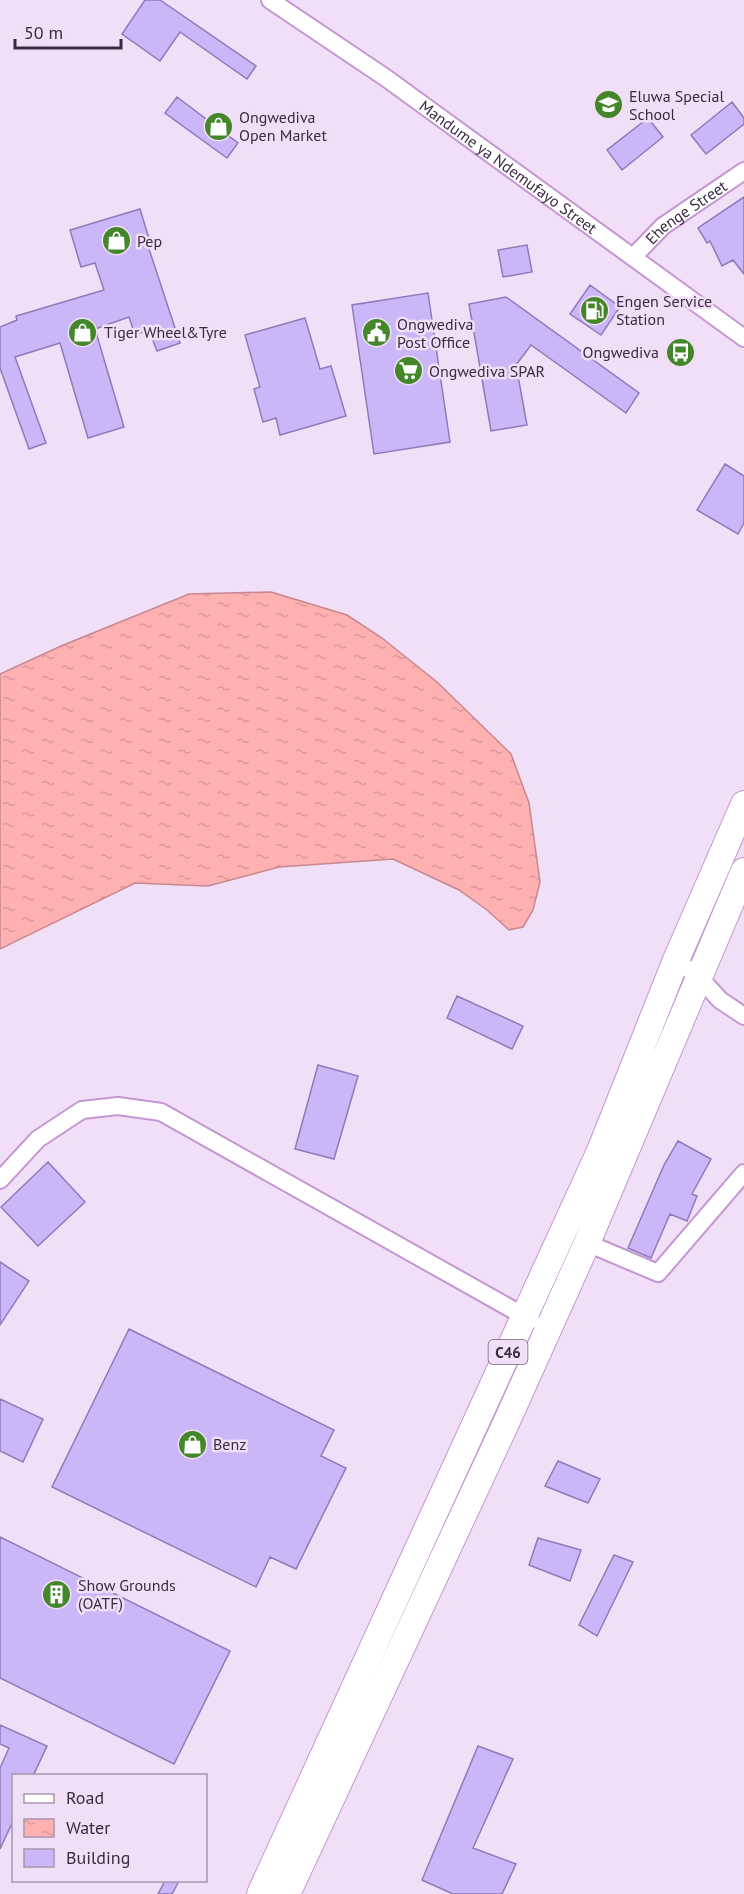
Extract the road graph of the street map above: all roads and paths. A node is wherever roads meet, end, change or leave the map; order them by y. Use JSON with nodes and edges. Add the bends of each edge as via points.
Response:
{"nodes":[{"id":1,"x":270,"y":0,"type":"edge"},
{"id":2,"x":744,"y":171,"type":"edge"},
{"id":3,"x":633,"y":256,"type":"junction"},
{"id":4,"x":744,"y":338,"type":"edge"},
{"id":5,"x":744,"y":804,"type":"edge"},
{"id":6,"x":744,"y":871,"type":"edge"},
{"id":7,"x":676,"y":960,"type":"junction"},
{"id":8,"x":699,"y":977,"type":"junction"},
{"id":9,"x":744,"y":1016,"type":"edge"},
{"id":10,"x":744,"y":1173,"type":"edge"},
{"id":11,"x":0,"y":1180,"type":"edge"},
{"id":12,"x":587,"y":1243,"type":"junction"},
{"id":13,"x":524,"y":1316,"type":"junction"},
{"id":14,"x":548,"y":1330,"type":"junction"},
{"id":15,"x":357,"y":1682,"type":"junction"},
{"id":16,"x":381,"y":1695,"type":"junction"},
{"id":17,"x":260,"y":1894,"type":"edge"},
{"id":18,"x":287,"y":1894,"type":"edge"}],
"edges":[{"from":1,"to":3,"type":"street","name":"Mandume ya Ndemufayo Street","via":[[386,78]]},
{"from":2,"to":3,"type":"street","name":"Ehenge Street","via":[[663,226]]},
{"from":3,"to":4,"type":"street","name":"Mandume ya Ndemufayo Street"},
{"from":5,"to":7,"type":"main road","number":"C46"},
{"from":6,"to":8,"type":"main road","number":"C46"},
{"from":7,"to":8,"type":"street"},
{"from":7,"to":13,"type":"main road","number":"C46","via":[[600,1151]]},
{"from":8,"to":9,"type":"street","via":[[720,1000]]},
{"from":8,"to":12,"type":"main road","number":"C46"},
{"from":10,"to":12,"type":"street","via":[[658,1274]]},
{"from":11,"to":13,"type":"street","via":[[38,1139],[82,1110],[118,1106],[161,1112]]},
{"from":12,"to":14,"type":"main road","number":"C46"},
{"from":13,"to":14,"type":"street"},
{"from":13,"to":15,"type":"main road","number":"C46"},
{"from":14,"to":16,"type":"main road","number":"C46"},
{"from":15,"to":16,"type":"main road"},
{"from":15,"to":17,"type":"main road","number":"C46"},
{"from":16,"to":18,"type":"main road","number":"C46"}]}
